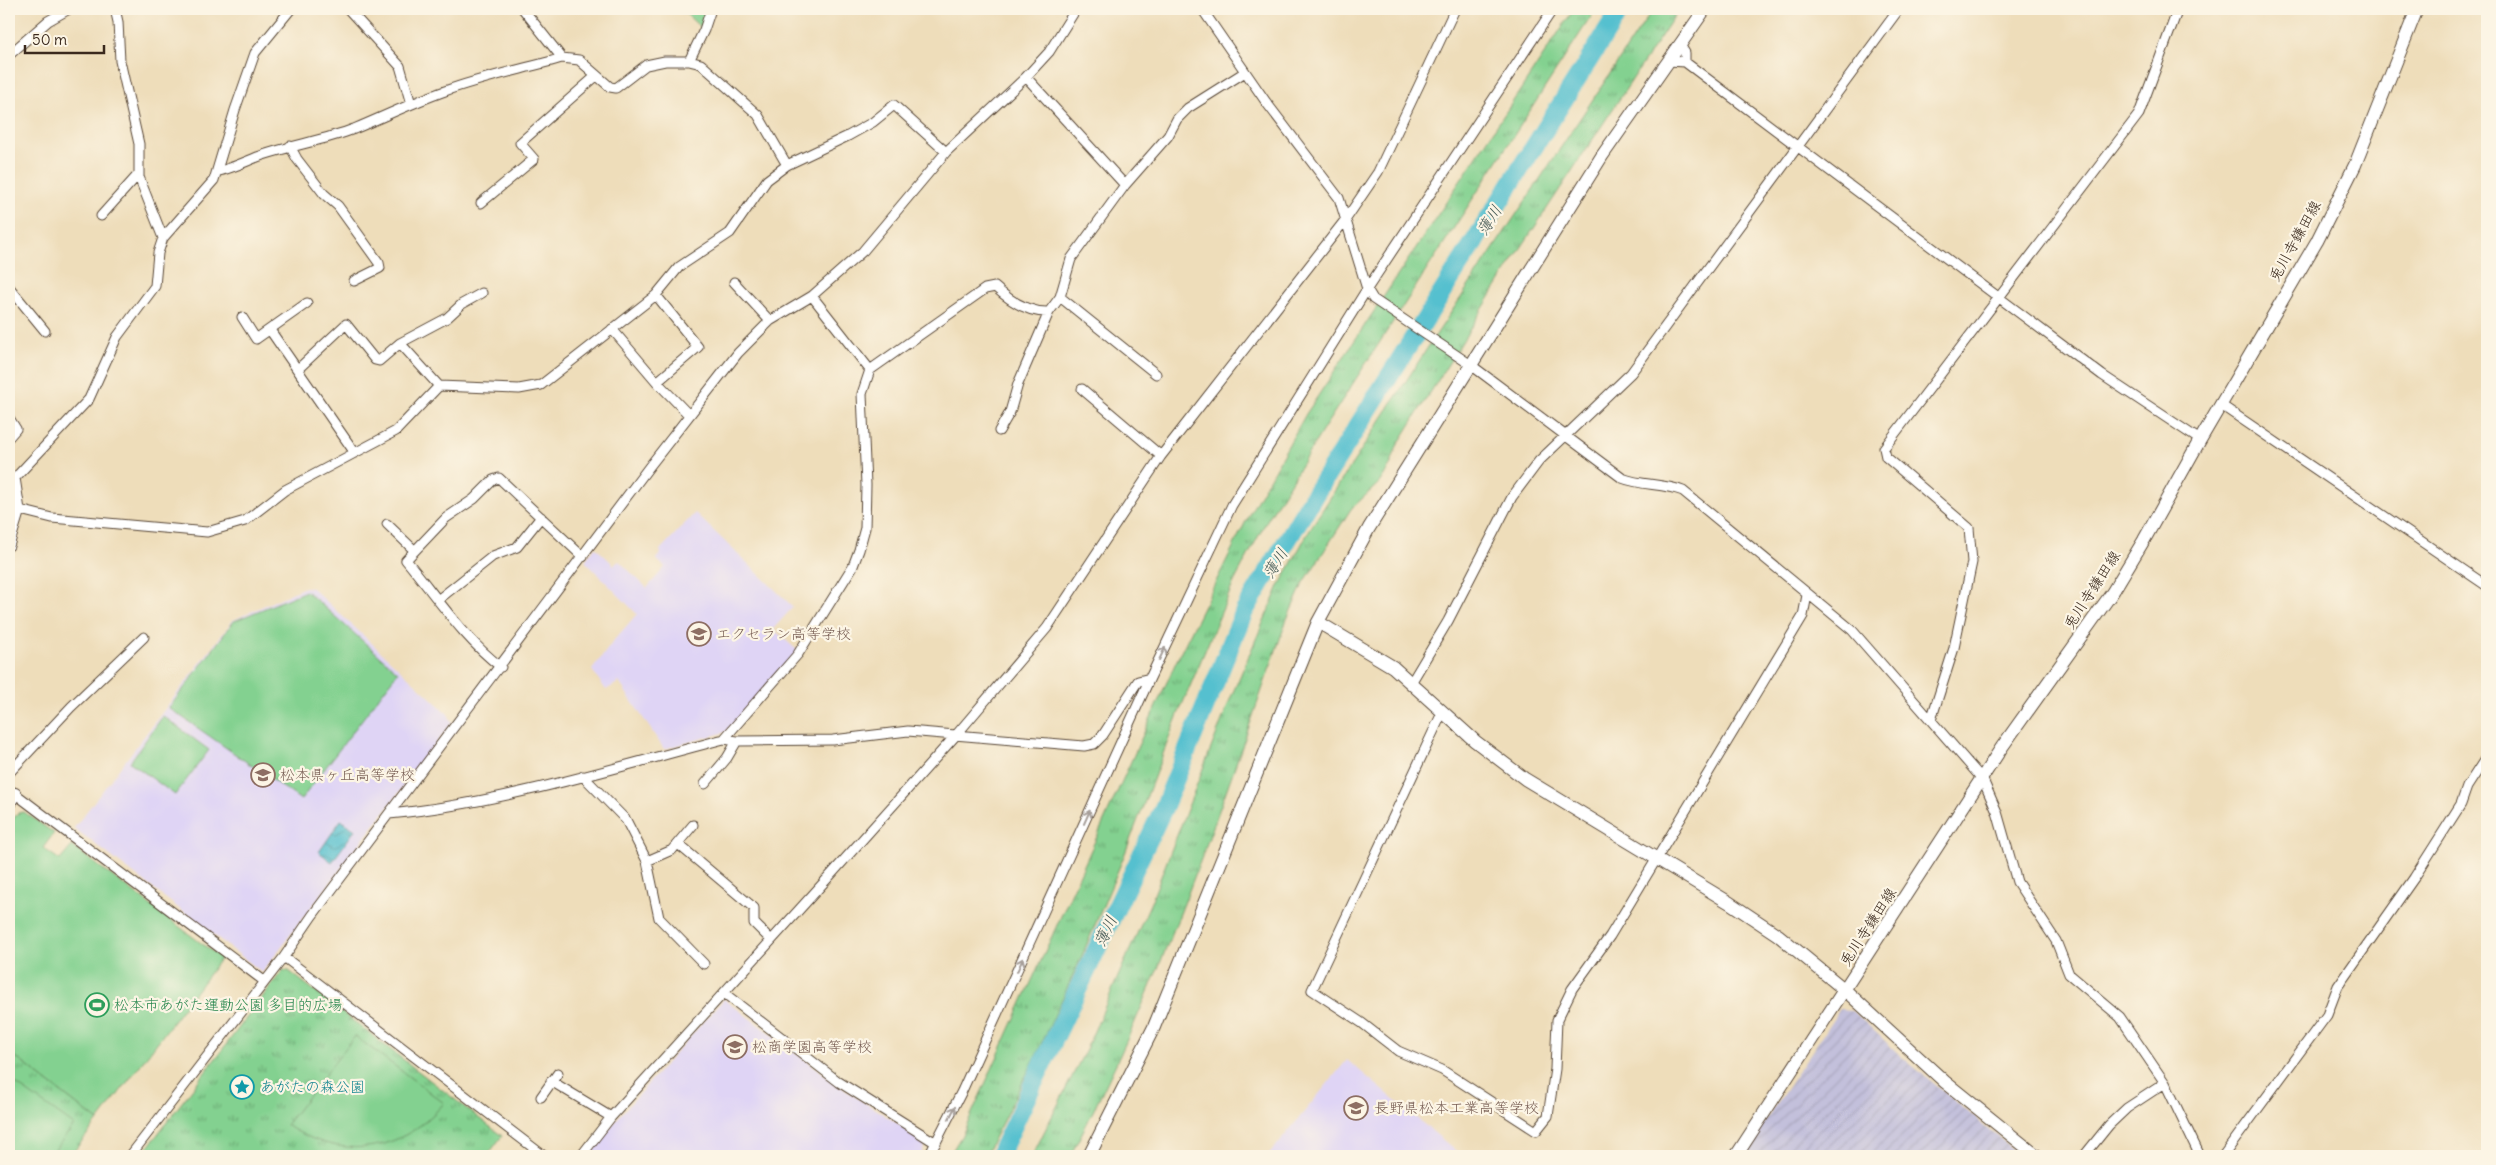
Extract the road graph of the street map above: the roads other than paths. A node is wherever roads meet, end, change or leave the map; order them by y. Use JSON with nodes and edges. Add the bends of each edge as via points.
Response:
{"nodes":[{"id":1,"x":69,"y":9,"type":"edge"},
{"id":2,"x":115,"y":9,"type":"edge"},
{"id":3,"x":291,"y":9,"type":"edge"},
{"id":4,"x":348,"y":9,"type":"edge"},
{"id":5,"x":523,"y":9,"type":"edge"},
{"id":6,"x":711,"y":9,"type":"edge"},
{"id":7,"x":1076,"y":9,"type":"edge"},
{"id":8,"x":1202,"y":9,"type":"edge"},
{"id":9,"x":1455,"y":9,"type":"edge"},
{"id":10,"x":1553,"y":9,"type":"edge"},
{"id":11,"x":1705,"y":9,"type":"edge"},
{"id":12,"x":1900,"y":9,"type":"edge"},
{"id":13,"x":2178,"y":9,"type":"edge"},
{"id":14,"x":2417,"y":9,"type":"edge"},
{"id":15,"x":1680,"y":45,"type":"junction"},
{"id":16,"x":9,"y":55,"type":"edge"},
{"id":17,"x":562,"y":58,"type":"junction"},
{"id":18,"x":1669,"y":60,"type":"junction"},
{"id":19,"x":689,"y":61,"type":"junction"},
{"id":20,"x":1685,"y":62,"type":"junction"},
{"id":21,"x":1245,"y":72,"type":"junction"},
{"id":22,"x":596,"y":76,"type":"junction"},
{"id":23,"x":1026,"y":77,"type":"junction"},
{"id":24,"x":411,"y":104,"type":"junction"},
{"id":25,"x":290,"y":146,"type":"junction"},
{"id":26,"x":1796,"y":147,"type":"junction"},
{"id":27,"x":946,"y":152,"type":"junction"},
{"id":28,"x":788,"y":165,"type":"junction"},
{"id":29,"x":217,"y":171,"type":"junction"},
{"id":30,"x":139,"y":176,"type":"junction"},
{"id":31,"x":1125,"y":185,"type":"junction"},
{"id":32,"x":481,"y":202,"type":"dead end"},
{"id":33,"x":101,"y":216,"type":"dead end"},
{"id":34,"x":1346,"y":219,"type":"junction"},
{"id":35,"x":163,"y":238,"type":"junction"},
{"id":36,"x":354,"y":281,"type":"dead end"},
{"id":37,"x":734,"y":282,"type":"dead end"},
{"id":38,"x":9,"y":287,"type":"edge"},
{"id":39,"x":1367,"y":289,"type":"junction"},
{"id":40,"x":482,"y":293,"type":"dead end"},
{"id":41,"x":656,"y":295,"type":"junction"},
{"id":42,"x":812,"y":296,"type":"junction"},
{"id":43,"x":1060,"y":297,"type":"junction"},
{"id":44,"x":2000,"y":297,"type":"junction"},
{"id":45,"x":307,"y":303,"type":"dead end"},
{"id":46,"x":1049,"y":312,"type":"junction"},
{"id":47,"x":242,"y":316,"type":"dead end"},
{"id":48,"x":770,"y":321,"type":"junction"},
{"id":49,"x":612,"y":329,"type":"junction"},
{"id":50,"x":270,"y":330,"type":"junction"},
{"id":51,"x":45,"y":331,"type":"dead end"},
{"id":52,"x":400,"y":343,"type":"junction"},
{"id":53,"x":1466,"y":362,"type":"junction"},
{"id":54,"x":298,"y":369,"type":"junction"},
{"id":55,"x":870,"y":370,"type":"junction"},
{"id":56,"x":1156,"y":374,"type":"dead end"},
{"id":57,"x":657,"y":382,"type":"junction"},
{"id":58,"x":439,"y":386,"type":"junction"},
{"id":59,"x":1082,"y":390,"type":"dead end"},
{"id":60,"x":2221,"y":405,"type":"junction"},
{"id":61,"x":689,"y":415,"type":"junction"},
{"id":62,"x":9,"y":418,"type":"edge"},
{"id":63,"x":999,"y":430,"type":"dead end"},
{"id":64,"x":9,"y":436,"type":"edge"},
{"id":65,"x":1564,"y":436,"type":"junction"},
{"id":66,"x":2200,"y":440,"type":"junction"},
{"id":67,"x":355,"y":453,"type":"junction"},
{"id":68,"x":1161,"y":456,"type":"junction"},
{"id":69,"x":9,"y":469,"type":"edge"},
{"id":70,"x":15,"y":478,"type":"junction"},
{"id":71,"x":20,"y":510,"type":"junction"},
{"id":72,"x":541,"y":517,"type":"junction"},
{"id":73,"x":387,"y":524,"type":"dead end"},
{"id":74,"x":9,"y":546,"type":"edge"},
{"id":75,"x":414,"y":550,"type":"junction"},
{"id":76,"x":583,"y":558,"type":"junction"},
{"id":77,"x":2487,"y":586,"type":"edge"},
{"id":78,"x":1807,"y":595,"type":"junction"},
{"id":79,"x":440,"y":600,"type":"junction"},
{"id":80,"x":1318,"y":622,"type":"junction"},
{"id":81,"x":144,"y":637,"type":"dead end"},
{"id":82,"x":500,"y":666,"type":"junction"},
{"id":83,"x":1150,"y":678,"type":"junction"},
{"id":84,"x":1411,"y":683,"type":"junction"},
{"id":85,"x":1442,"y":713,"type":"junction"},
{"id":86,"x":1931,"y":720,"type":"junction"},
{"id":87,"x":957,"y":734,"type":"junction"},
{"id":88,"x":724,"y":739,"type":"junction"},
{"id":89,"x":737,"y":741,"type":"junction"},
{"id":90,"x":2487,"y":756,"type":"edge"},
{"id":91,"x":9,"y":773,"type":"edge"},
{"id":92,"x":583,"y":776,"type":"junction"},
{"id":93,"x":1983,"y":780,"type":"junction"},
{"id":94,"x":705,"y":784,"type":"dead end"},
{"id":95,"x":11,"y":795,"type":"edge"},
{"id":96,"x":389,"y":814,"type":"junction"},
{"id":97,"x":692,"y":825,"type":"dead end"},
{"id":98,"x":678,"y":844,"type":"junction"},
{"id":99,"x":1656,"y":858,"type":"junction"},
{"id":100,"x":647,"y":860,"type":"junction"},
{"id":101,"x":771,"y":940,"type":"junction"},
{"id":102,"x":284,"y":957,"type":"junction"},
{"id":103,"x":704,"y":964,"type":"dead end"},
{"id":104,"x":264,"y":981,"type":"junction"},
{"id":105,"x":1846,"y":991,"type":"junction"},
{"id":106,"x":724,"y":993,"type":"junction"},
{"id":107,"x":558,"y":1073,"type":"dead end"},
{"id":108,"x":552,"y":1081,"type":"junction"},
{"id":109,"x":2164,"y":1083,"type":"junction"},
{"id":110,"x":541,"y":1097,"type":"dead end"},
{"id":111,"x":611,"y":1117,"type":"junction"},
{"id":112,"x":936,"y":1144,"type":"junction"},
{"id":113,"x":130,"y":1156,"type":"edge"},
{"id":114,"x":544,"y":1156,"type":"edge"},
{"id":115,"x":581,"y":1156,"type":"edge"},
{"id":116,"x":930,"y":1156,"type":"edge"},
{"id":117,"x":1089,"y":1156,"type":"edge"},
{"id":118,"x":1736,"y":1156,"type":"edge"},
{"id":119,"x":2037,"y":1156,"type":"edge"},
{"id":120,"x":2084,"y":1156,"type":"edge"},
{"id":121,"x":2200,"y":1156,"type":"edge"},
{"id":122,"x":2223,"y":1156,"type":"edge"}],
"edges":[{"from":1,"to":16,"type":"street","via":[[48,21]]},
{"from":2,"to":30,"type":"street","via":[[120,60],[139,144]]},
{"from":3,"to":29,"type":"street","via":[[255,53]]},
{"from":4,"to":24,"type":"street","via":[[400,66]]},
{"from":5,"to":17,"type":"street"},
{"from":6,"to":19,"type":"street"},
{"from":7,"to":23,"type":"street","via":[[1049,52]]},
{"from":8,"to":21,"type":"street"},
{"from":9,"to":34,"type":"street","via":[[1378,172]]},
{"from":10,"to":39,"type":"street"},
{"from":11,"to":15,"type":"street"},
{"from":12,"to":26,"type":"street"},
{"from":13,"to":44,"type":"street","via":[[2139,114]]},
{"from":14,"to":60,"type":"street","name":"兎川寺鎌田線","via":[[2355,165],[2316,241]]},
{"from":15,"to":18,"type":"street"},
{"from":15,"to":20,"type":"street","via":[[1685,53]]},
{"from":17,"to":22,"type":"street","via":[[579,60]]},
{"from":17,"to":24,"type":"street","via":[[447,90]]},
{"from":18,"to":20,"type":"street"},
{"from":18,"to":53,"type":"street"},
{"from":19,"to":22,"type":"street","via":[[646,65],[616,88]]},
{"from":19,"to":28,"type":"street","via":[[702,64],[758,115]]},
{"from":20,"to":26,"type":"street"},
{"from":21,"to":31,"type":"street","via":[[1188,108]]},
{"from":21,"to":34,"type":"street","via":[[1332,186]]},
{"from":22,"to":32,"type":"street","via":[[520,143],[534,159]]},
{"from":23,"to":27,"type":"street"},
{"from":23,"to":31,"type":"street"},
{"from":24,"to":25,"type":"street","via":[[354,129]]},
{"from":25,"to":29,"type":"street","via":[[236,164],[223,172]]},
{"from":25,"to":36,"type":"street","via":[[379,263],[380,268]]},
{"from":26,"to":44,"type":"street"},
{"from":26,"to":65,"type":"street","via":[[1631,374]]},
{"from":27,"to":28,"type":"street","via":[[894,105],[873,122]]},
{"from":27,"to":42,"type":"street","via":[[863,251]]},
{"from":28,"to":41,"type":"street","via":[[767,180],[730,233],[679,267]]},
{"from":29,"to":35,"type":"street","via":[[214,180]]},
{"from":30,"to":33,"type":"street"},
{"from":30,"to":35,"type":"street"},
{"from":31,"to":43,"type":"street","via":[[1071,259]]},
{"from":34,"to":39,"type":"street"},
{"from":34,"to":68,"type":"street"},
{"from":35,"to":70,"type":"street","via":[[155,286],[117,337],[88,399]]},
{"from":37,"to":48,"type":"street"},
{"from":38,"to":51,"type":"street"},
{"from":39,"to":53,"type":"street","via":[[1374,299]]},
{"from":83,"to":39,"type":"street","one_way":true,"via":[[1232,505]]},
{"from":40,"to":52,"type":"street","via":[[462,304],[447,318]]},
{"from":41,"to":49,"type":"street"},
{"from":41,"to":57,"type":"street","via":[[698,347]]},
{"from":42,"to":48,"type":"street"},
{"from":42,"to":55,"type":"street"},
{"from":43,"to":46,"type":"street"},
{"from":43,"to":56,"type":"street"},
{"from":44,"to":66,"type":"street","via":[[2102,375]]},
{"from":44,"to":86,"type":"street","via":[[1884,448],[1886,457],[1969,528],[1972,562],[1954,648]]},
{"from":45,"to":50,"type":"street"},
{"from":46,"to":55,"type":"street","via":[[1040,313],[1023,306],[995,287],[985,289]]},
{"from":46,"to":63,"type":"street","via":[[1018,384],[1010,412]]},
{"from":47,"to":50,"type":"street","via":[[256,339]]},
{"from":48,"to":61,"type":"street","via":[[738,353]]},
{"from":49,"to":57,"type":"street"},
{"from":49,"to":58,"type":"street","via":[[541,385],[519,389]]},
{"from":50,"to":54,"type":"street"},
{"from":52,"to":54,"type":"street","via":[[379,361],[376,360],[346,324]]},
{"from":52,"to":58,"type":"street"},
{"from":53,"to":65,"type":"street"},
{"from":53,"to":80,"type":"street","via":[[1368,528]]},
{"from":54,"to":67,"type":"street"},
{"from":55,"to":88,"type":"street","via":[[862,394],[865,519],[853,566],[798,654]]},
{"from":57,"to":61,"type":"street"},
{"from":58,"to":67,"type":"street","via":[[400,428]]},
{"from":59,"to":68,"type":"street"},
{"from":60,"to":66,"type":"street","name":"兎川寺鎌田線"},
{"from":60,"to":77,"type":"street"},
{"from":61,"to":76,"type":"street"},
{"from":62,"to":64,"type":"street","via":[[16,429]]},
{"from":65,"to":78,"type":"street","via":[[1622,478],[1683,491]]},
{"from":65,"to":84,"type":"street","via":[[1539,461],[1512,497],[1448,621]]},
{"from":66,"to":93,"type":"street","name":"兎川寺鎌田線","via":[[2112,593],[2025,714]]},
{"from":67,"to":71,"type":"street","via":[[285,490],[245,521],[207,532],[52,518]]},
{"from":68,"to":87,"type":"street","via":[[1046,628]]},
{"from":69,"to":70,"type":"street"},
{"from":70,"to":71,"type":"street"},
{"from":71,"to":74,"type":"street"},
{"from":72,"to":75,"type":"street","via":[[496,478],[474,499],[446,518]]},
{"from":72,"to":76,"type":"street"},
{"from":72,"to":79,"type":"street","via":[[517,547],[493,556]]},
{"from":73,"to":75,"type":"street"},
{"from":75,"to":79,"type":"street","via":[[406,560]]},
{"from":76,"to":82,"type":"street"},
{"from":78,"to":86,"type":"street","via":[[1852,630]]},
{"from":78,"to":99,"type":"street","via":[[1803,616]]},
{"from":79,"to":82,"type":"street","via":[[464,634]]},
{"from":80,"to":84,"type":"street","via":[[1373,654]]},
{"from":80,"to":117,"type":"street","via":[[1154,1027]]},
{"from":81,"to":91,"type":"street","via":[[70,707]]},
{"from":82,"to":96,"type":"street"},
{"from":83,"to":87,"type":"street","via":[[1138,681],[1103,736],[1094,744],[1071,746]]},
{"from":112,"to":83,"type":"street","one_way":true},
{"from":84,"to":85,"type":"street"},
{"from":85,"to":99,"type":"street","via":[[1525,779]]},
{"from":85,"to":99,"type":"street","via":[[1312,990],[1398,1051],[1442,1070],[1536,1131],[1548,1116],[1558,1020],[1572,989],[1610,936]]},
{"from":86,"to":93,"type":"street"},
{"from":87,"to":89,"type":"street","via":[[908,731],[833,740]]},
{"from":87,"to":101,"type":"street"},
{"from":88,"to":89,"type":"street"},
{"from":88,"to":92,"type":"street"},
{"from":89,"to":94,"type":"street"},
{"from":90,"to":122,"type":"street","via":[[2414,878],[2338,986],[2326,1016]]},
{"from":92,"to":96,"type":"street","via":[[539,789],[429,810]]},
{"from":92,"to":100,"type":"street","via":[[626,820]]},
{"from":93,"to":105,"type":"street","name":"兎川寺鎌田線"},
{"from":93,"to":109,"type":"street","via":[[1997,812],[2017,882],[2056,941],[2070,974],[2120,1017]]},
{"from":95,"to":104,"type":"street"},
{"from":96,"to":102,"type":"street"},
{"from":97,"to":98,"type":"street"},
{"from":98,"to":100,"type":"street","via":[[672,850]]},
{"from":98,"to":101,"type":"street","via":[[754,908],[754,923]]},
{"from":99,"to":105,"type":"street","via":[[1778,935]]},
{"from":100,"to":103,"type":"street","via":[[659,918]]},
{"from":101,"to":106,"type":"street"},
{"from":102,"to":104,"type":"street"},
{"from":102,"to":114,"type":"street"},
{"from":104,"to":113,"type":"street"},
{"from":105,"to":118,"type":"street","name":"兎川寺鎌田線"},
{"from":105,"to":119,"type":"street","via":[[1916,1057]]},
{"from":106,"to":111,"type":"street"},
{"from":106,"to":112,"type":"street","via":[[840,1082]]},
{"from":107,"to":108,"type":"street"},
{"from":108,"to":110,"type":"street"},
{"from":108,"to":111,"type":"street"},
{"from":109,"to":120,"type":"street","via":[[2127,1108]]},
{"from":109,"to":121,"type":"street"},
{"from":111,"to":115,"type":"street"},
{"from":112,"to":116,"type":"street"}]}
